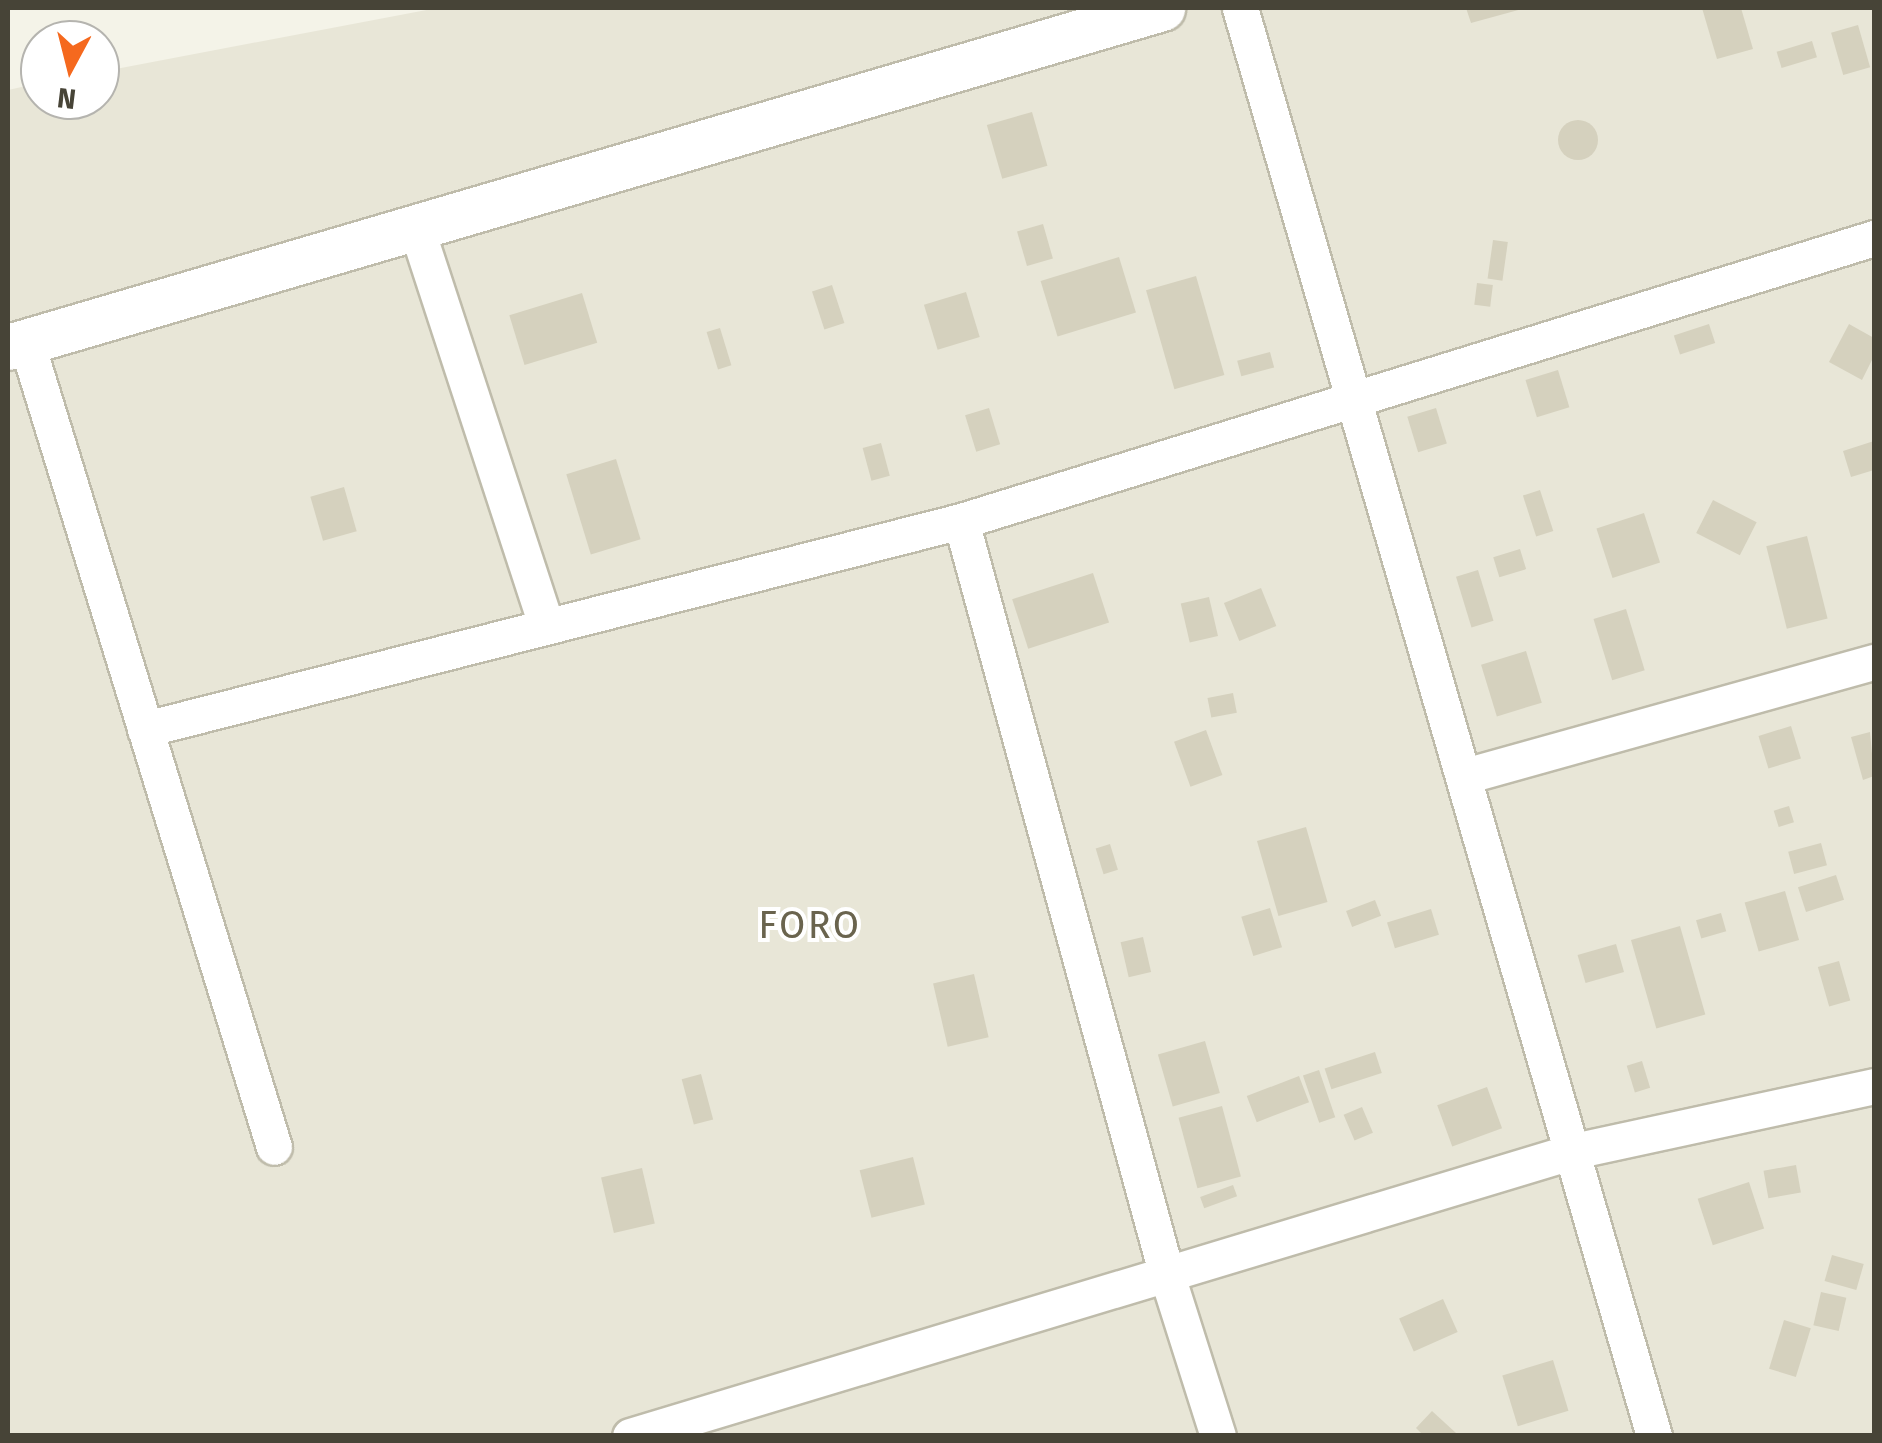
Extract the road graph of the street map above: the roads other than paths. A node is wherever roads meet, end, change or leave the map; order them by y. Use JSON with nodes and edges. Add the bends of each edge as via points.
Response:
{"nodes":[{"id":1,"x":1162,"y":8,"type":"edge"},
{"id":2,"x":1240,"y":8,"type":"edge"},
{"id":3,"x":416,"y":227,"type":"junction"},
{"id":4,"x":1874,"y":238,"type":"edge"},
{"id":5,"x":17,"y":344,"type":"edge"},
{"id":6,"x":1354,"y":400,"type":"junction"},
{"id":7,"x":960,"y":521,"type":"junction"},
{"id":8,"x":545,"y":622,"type":"junction"},
{"id":9,"x":1874,"y":662,"type":"edge"},
{"id":10,"x":145,"y":729,"type":"junction"},
{"id":11,"x":1465,"y":776,"type":"junction"},
{"id":12,"x":1874,"y":1086,"type":"edge"},
{"id":13,"x":274,"y":1147,"type":"dead end"},
{"id":14,"x":1574,"y":1151,"type":"junction"},
{"id":15,"x":1166,"y":1269,"type":"junction"},
{"id":16,"x":630,"y":1436,"type":"edge"},
{"id":17,"x":1218,"y":1436,"type":"edge"},
{"id":18,"x":1654,"y":1436,"type":"edge"}],
"edges":[{"from":1,"to":3,"type":"street"},
{"from":2,"to":6,"type":"street"},
{"from":3,"to":5,"type":"street"},
{"from":3,"to":8,"type":"street"},
{"from":4,"to":6,"type":"street"},
{"from":5,"to":10,"type":"street"},
{"from":6,"to":7,"type":"street"},
{"from":6,"to":11,"type":"street"},
{"from":7,"to":8,"type":"street"},
{"from":7,"to":15,"type":"street"},
{"from":8,"to":10,"type":"street"},
{"from":9,"to":11,"type":"street"},
{"from":10,"to":13,"type":"street"},
{"from":11,"to":14,"type":"street"},
{"from":12,"to":14,"type":"street"},
{"from":14,"to":15,"type":"street"},
{"from":14,"to":18,"type":"street"},
{"from":15,"to":16,"type":"street"},
{"from":15,"to":17,"type":"street"}]}
